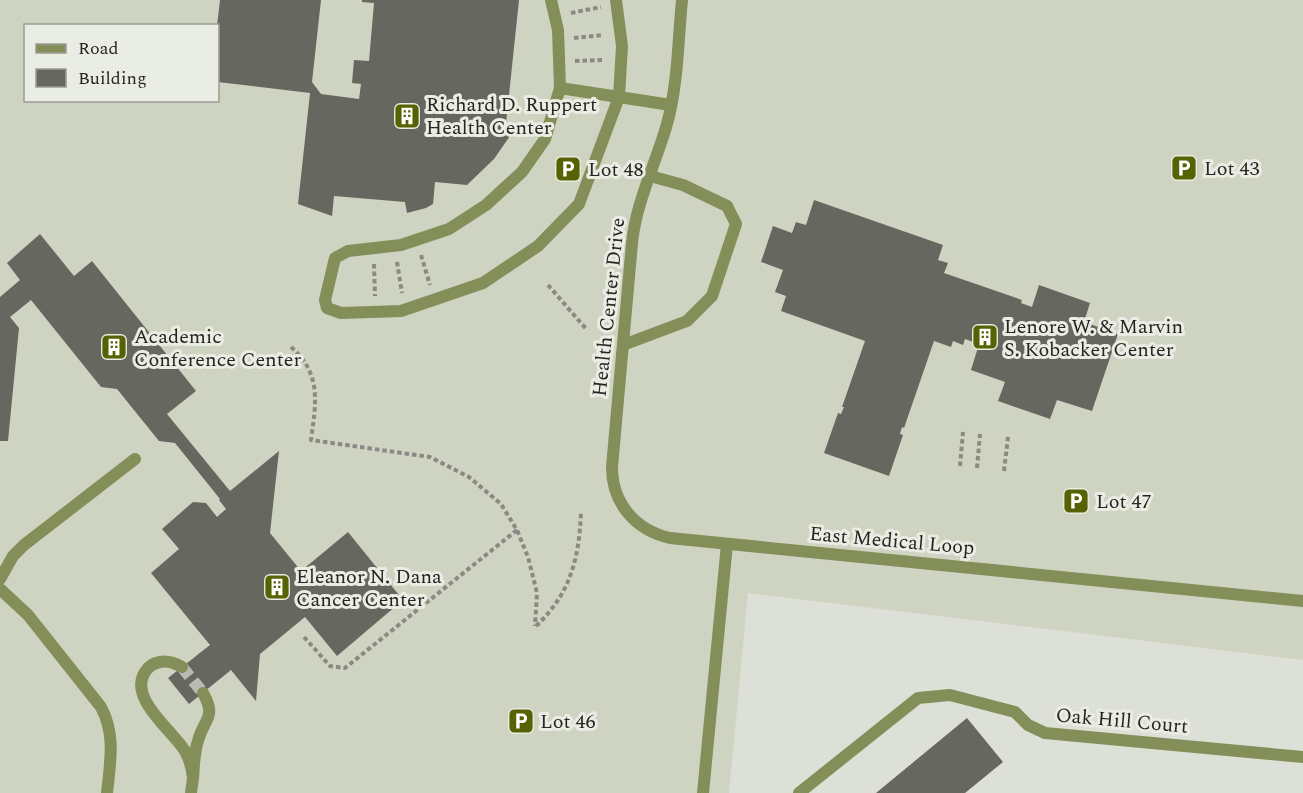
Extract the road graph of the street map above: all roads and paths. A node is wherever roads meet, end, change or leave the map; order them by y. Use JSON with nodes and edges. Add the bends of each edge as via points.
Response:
{"nodes":[{"id":1,"x":551,"y":0,"type":"edge"},
{"id":2,"x":682,"y":0,"type":"edge"},
{"id":3,"x":612,"y":3,"type":"edge"},
{"id":4,"x":571,"y":13,"type":"dead end"},
{"id":5,"x":612,"y":34,"type":"dead end"},
{"id":6,"x":574,"y":38,"type":"dead end"},
{"id":7,"x":613,"y":60,"type":"dead end"},
{"id":8,"x":575,"y":61,"type":"dead end"},
{"id":9,"x":560,"y":88,"type":"junction"},
{"id":10,"x":619,"y":97,"type":"junction"},
{"id":11,"x":671,"y":105,"type":"junction"},
{"id":12,"x":650,"y":176,"type":"junction"},
{"id":13,"x":421,"y":255,"type":"dead end"},
{"id":14,"x":397,"y":260,"type":"dead end"},
{"id":15,"x":374,"y":263,"type":"dead end"},
{"id":16,"x":548,"y":285,"type":"dead end"},
{"id":17,"x":431,"y":291,"type":"dead end"},
{"id":18,"x":403,"y":297,"type":"dead end"},
{"id":19,"x":375,"y":301,"type":"dead end"},
{"id":20,"x":587,"y":330,"type":"dead end"},
{"id":21,"x":623,"y":345,"type":"junction"},
{"id":22,"x":291,"y":347,"type":"dead end"},
{"id":23,"x":963,"y":432,"type":"dead end"},
{"id":24,"x":980,"y":434,"type":"dead end"},
{"id":25,"x":1008,"y":437,"type":"dead end"},
{"id":26,"x":135,"y":459,"type":"dead end"},
{"id":27,"x":960,"y":466,"type":"dead end"},
{"id":28,"x":977,"y":468,"type":"dead end"},
{"id":29,"x":1004,"y":471,"type":"dead end"},
{"id":30,"x":581,"y":512,"type":"dead end"},
{"id":31,"x":517,"y":530,"type":"junction"},
{"id":32,"x":727,"y":544,"type":"junction"},
{"id":33,"x":0,"y":579,"type":"edge"},
{"id":34,"x":0,"y":589,"type":"edge"},
{"id":35,"x":1303,"y":601,"type":"edge"},
{"id":36,"x":304,"y":637,"type":"dead end"},
{"id":37,"x":182,"y":667,"type":"dead end"},
{"id":38,"x":203,"y":693,"type":"tunnel mouth"},
{"id":39,"x":1303,"y":757,"type":"edge"},
{"id":40,"x":193,"y":778,"type":"junction"},
{"id":41,"x":107,"y":793,"type":"edge"},
{"id":42,"x":191,"y":793,"type":"edge"},
{"id":43,"x":703,"y":793,"type":"edge"},
{"id":44,"x":799,"y":793,"type":"edge"}],
"edges":[{"from":1,"to":9,"type":"street","via":[[558,30]]},
{"from":2,"to":11,"type":"street","name":"Health Center Drive"},
{"from":3,"to":4,"type":"path"},
{"from":3,"to":10,"type":"street","via":[[622,46]]},
{"from":5,"to":6,"type":"path"},
{"from":7,"to":8,"type":"path"},
{"from":9,"to":10,"type":"street"},
{"from":9,"to":10,"type":"street","via":[[545,139],[522,172],[486,205],[449,229],[401,245],[348,251],[334,258],[325,300],[327,308],[341,313],[404,310],[483,283],[538,246],[579,204]]},
{"from":10,"to":11,"type":"street"},
{"from":11,"to":12,"type":"street","name":"Health Center Drive"},
{"from":12,"to":21,"type":"street","name":"Health Center Drive","via":[[633,234]]},
{"from":12,"to":21,"type":"street","via":[[683,185],[727,206],[736,224],[712,296],[687,321]]},
{"from":13,"to":17,"type":"path"},
{"from":14,"to":18,"type":"path"},
{"from":15,"to":19,"type":"path"},
{"from":16,"to":20,"type":"path"},
{"from":21,"to":32,"type":"street","name":"Health Center Drive","via":[[612,459],[617,496],[631,517],[650,531],[670,538]]},
{"from":22,"to":31,"type":"path","via":[[313,376],[316,399],[311,440],[430,457],[469,477],[501,504]]},
{"from":23,"to":27,"type":"path"},
{"from":24,"to":28,"type":"path"},
{"from":25,"to":29,"type":"path"},
{"from":26,"to":33,"type":"street","via":[[24,545]]},
{"from":30,"to":31,"type":"path","via":[[571,576],[548,615],[535,626],[537,593]]},
{"from":31,"to":36,"type":"path","via":[[345,669],[330,666]]},
{"from":32,"to":35,"type":"street","name":"East Medical Loop"},
{"from":32,"to":43,"type":"street"},
{"from":34,"to":41,"type":"street","via":[[28,615],[107,717],[111,740]]},
{"from":37,"to":40,"type":"street","via":[[168,661],[154,664],[143,674],[140,685],[144,699],[186,753]]},
{"from":38,"to":40,"type":"street","via":[[209,703],[208,720],[198,739]]},
{"from":39,"to":44,"type":"street","name":"Oak Hill Court","via":[[1046,733],[1028,725],[1015,712],[951,695],[918,699]]},
{"from":40,"to":42,"type":"street"}]}
